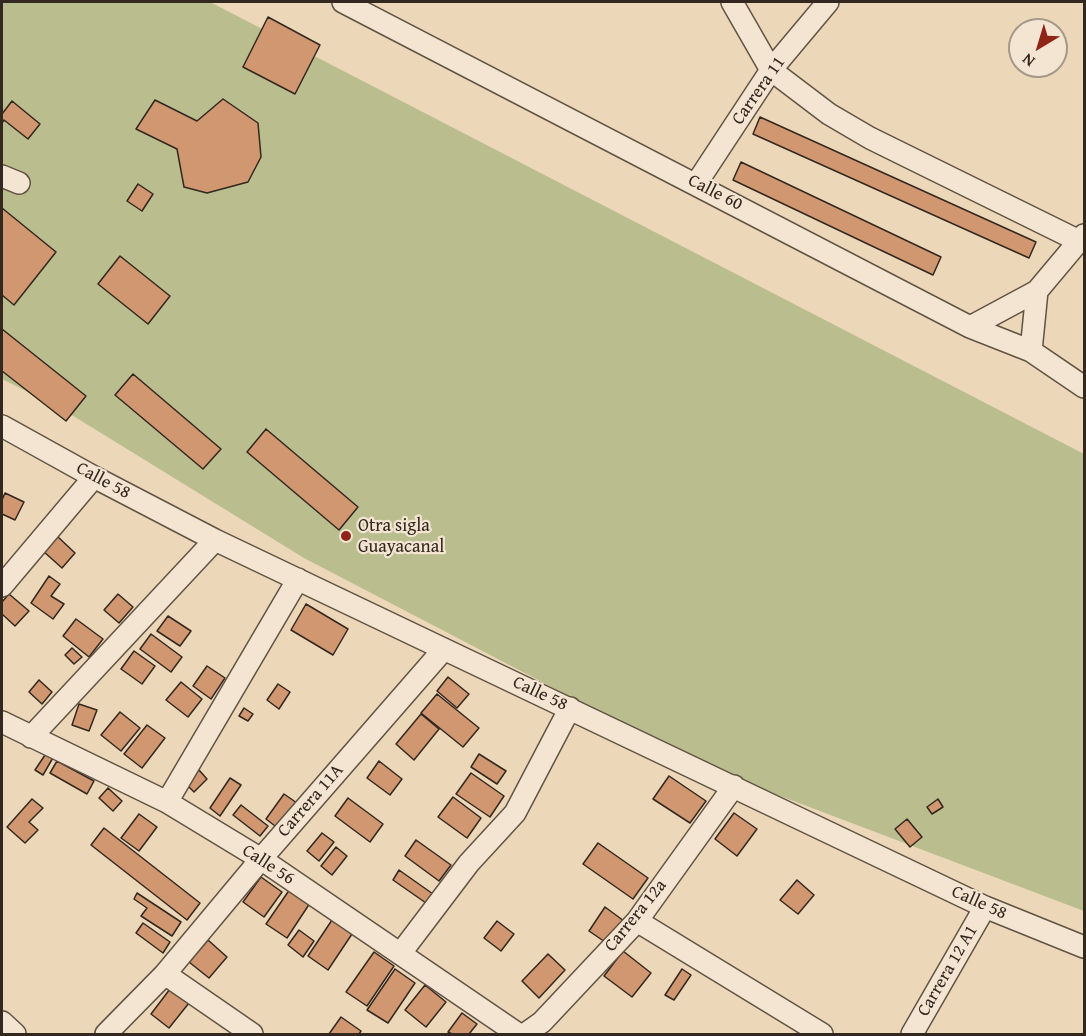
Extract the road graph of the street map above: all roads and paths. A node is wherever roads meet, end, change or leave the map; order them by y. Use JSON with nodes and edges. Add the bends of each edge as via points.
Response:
{"nodes":[{"id":1,"x":343,"y":2,"type":"edge"},
{"id":2,"x":732,"y":2,"type":"edge"},
{"id":3,"x":828,"y":2,"type":"edge"},
{"id":4,"x":771,"y":70,"type":"junction"},
{"id":5,"x":696,"y":184,"type":"junction"},
{"id":6,"x":1082,"y":238,"type":"edge"},
{"id":7,"x":1037,"y":291,"type":"junction"},
{"id":8,"x":970,"y":327,"type":"junction"},
{"id":9,"x":1031,"y":351,"type":"junction"},
{"id":10,"x":1084,"y":387,"type":"edge"},
{"id":11,"x":2,"y":426,"type":"edge"},
{"id":12,"x":94,"y":477,"type":"junction"},
{"id":13,"x":215,"y":540,"type":"junction"},
{"id":14,"x":298,"y":579,"type":"junction"},
{"id":15,"x":2,"y":586,"type":"edge"},
{"id":16,"x":444,"y":649,"type":"junction"},
{"id":17,"x":570,"y":708,"type":"junction"},
{"id":18,"x":2,"y":722,"type":"edge"},
{"id":19,"x":31,"y":737,"type":"junction"},
{"id":20,"x":734,"y":786,"type":"junction"},
{"id":21,"x":168,"y":802,"type":"junction"},
{"id":22,"x":261,"y":860,"type":"junction"},
{"id":23,"x":985,"y":906,"type":"junction"},
{"id":24,"x":637,"y":921,"type":"junction"},
{"id":25,"x":1084,"y":947,"type":"edge"},
{"id":26,"x":400,"y":954,"type":"junction"},
{"id":27,"x":165,"y":974,"type":"junction"},
{"id":28,"x":2,"y":1022,"type":"edge"},
{"id":29,"x":541,"y":1030,"type":"edge"},
{"id":30,"x":15,"y":1035,"type":"edge"},
{"id":31,"x":106,"y":1035,"type":"edge"},
{"id":32,"x":252,"y":1035,"type":"edge"},
{"id":33,"x":518,"y":1035,"type":"edge"},
{"id":34,"x":822,"y":1035,"type":"edge"},
{"id":35,"x":912,"y":1035,"type":"edge"}],
"edges":[{"from":1,"to":5,"type":"street","name":"Calle 60"},
{"from":2,"to":4,"type":"street"},
{"from":3,"to":4,"type":"street","name":"Carrera 11"},
{"from":4,"to":5,"type":"street","name":"Carrera 11"},
{"from":4,"to":6,"type":"street","via":[[829,114],[870,138]]},
{"from":5,"to":8,"type":"street","name":"Calle 60"},
{"from":6,"to":7,"type":"street"},
{"from":7,"to":8,"type":"street"},
{"from":7,"to":9,"type":"street"},
{"from":8,"to":9,"type":"street","name":"Calle 60"},
{"from":9,"to":10,"type":"street","name":"Calle 60"},
{"from":11,"to":12,"type":"street","name":"Calle 58"},
{"from":12,"to":13,"type":"street","name":"Calle 58"},
{"from":12,"to":15,"type":"street"},
{"from":13,"to":14,"type":"street","name":"Calle 58"},
{"from":13,"to":19,"type":"street"},
{"from":14,"to":16,"type":"street","name":"Calle 58"},
{"from":14,"to":21,"type":"street"},
{"from":16,"to":17,"type":"street","name":"Calle 58"},
{"from":16,"to":22,"type":"street","name":"Carrera 11A"},
{"from":17,"to":20,"type":"street","name":"Calle 58"},
{"from":17,"to":26,"type":"street","via":[[515,813],[469,863]]},
{"from":18,"to":19,"type":"street","name":"Calle 56"},
{"from":19,"to":21,"type":"street","name":"Calle 56"},
{"from":20,"to":23,"type":"street","name":"Calle 58"},
{"from":20,"to":24,"type":"street","name":"Carrera 12a"},
{"from":21,"to":22,"type":"street","name":"Calle 56"},
{"from":22,"to":26,"type":"street","name":"Calle 56"},
{"from":22,"to":27,"type":"street","name":"Carrera 11A"},
{"from":23,"to":25,"type":"street","name":"Calle 58"},
{"from":23,"to":35,"type":"street","name":"Carrera 12 A1"},
{"from":24,"to":29,"type":"street","name":"Carrera 12a"},
{"from":24,"to":34,"type":"street"},
{"from":26,"to":33,"type":"street","name":"Calle 56"},
{"from":27,"to":31,"type":"street","name":"Carrera 11A"},
{"from":27,"to":32,"type":"street"},
{"from":28,"to":30,"type":"street"}]}
